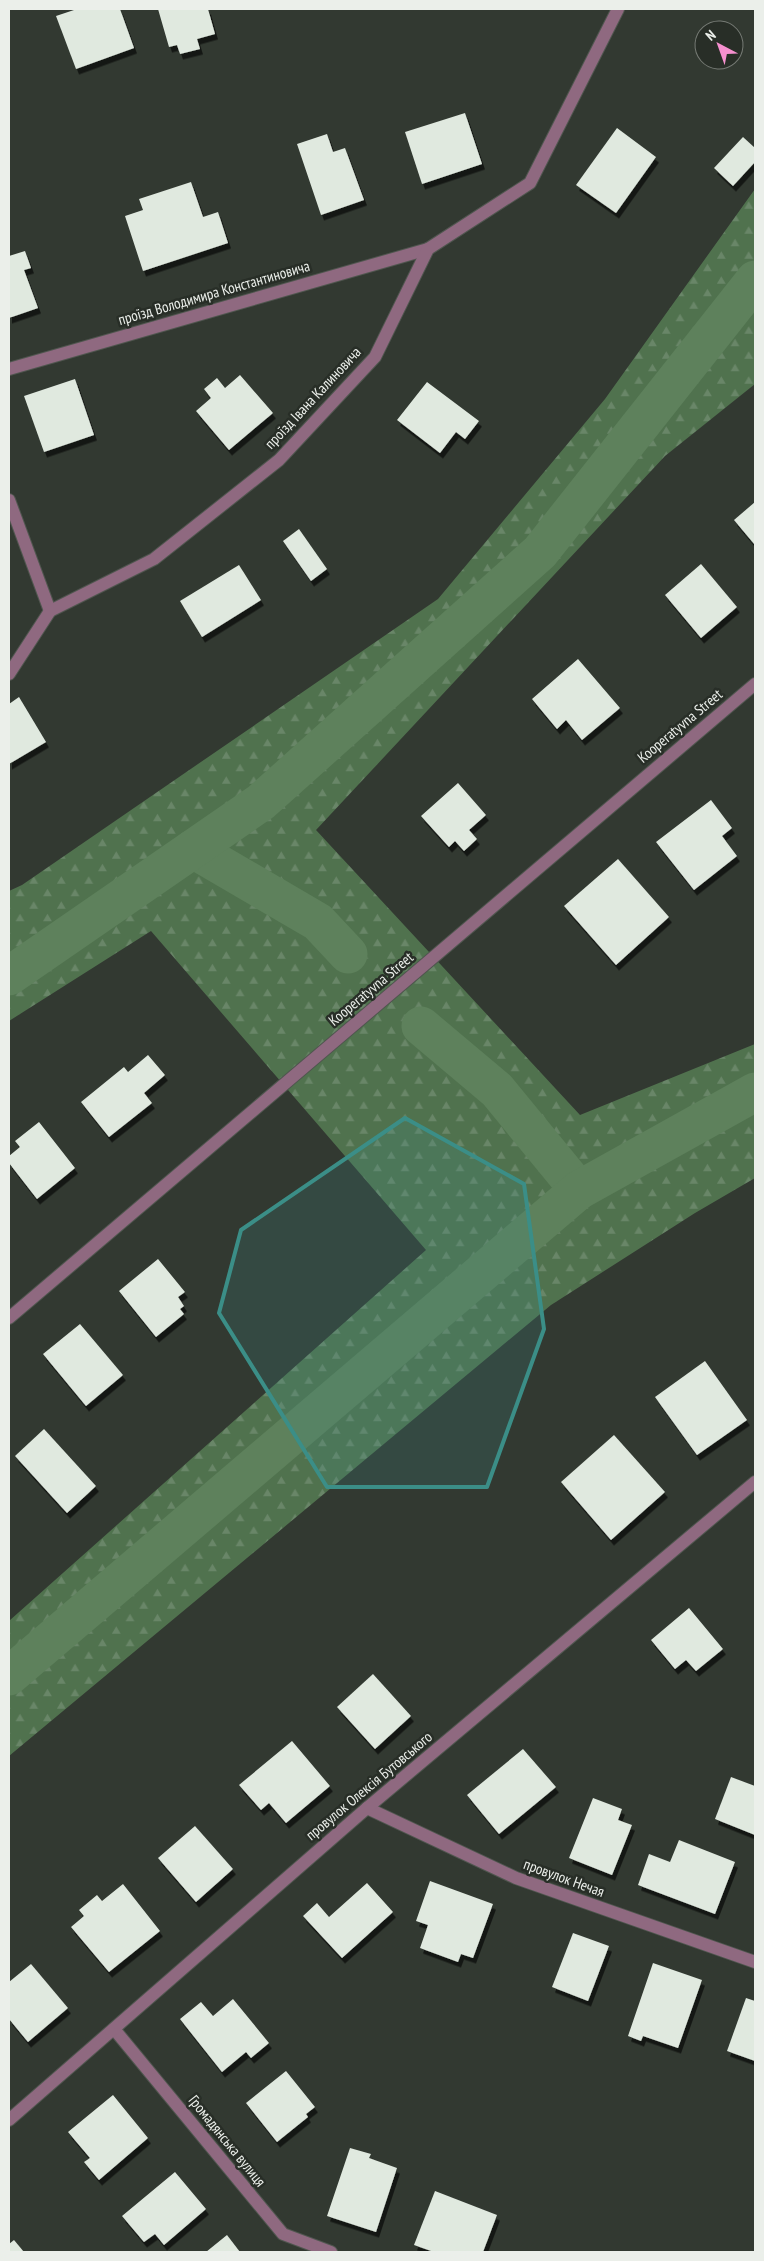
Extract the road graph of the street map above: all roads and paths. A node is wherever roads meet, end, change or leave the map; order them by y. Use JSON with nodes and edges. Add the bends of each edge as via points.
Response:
{"nodes":[{"id":1,"x":618,"y":9,"type":"edge"},
{"id":2,"x":428,"y":249,"type":"junction"},
{"id":3,"x":9,"y":369,"type":"edge"},
{"id":4,"x":9,"y":500,"type":"edge"},
{"id":5,"x":50,"y":611,"type":"junction"},
{"id":6,"x":9,"y":674,"type":"edge"},
{"id":7,"x":755,"y":684,"type":"edge"},
{"id":8,"x":9,"y":1318,"type":"edge"},
{"id":9,"x":755,"y":1482,"type":"edge"},
{"id":10,"x":367,"y":1808,"type":"junction"},
{"id":11,"x":755,"y":1962,"type":"edge"},
{"id":12,"x":114,"y":2029,"type":"junction"},
{"id":13,"x":9,"y":2120,"type":"edge"},
{"id":14,"x":331,"y":2252,"type":"edge"}],
"edges":[{"from":1,"to":2,"type":"street","via":[[530,183]]},
{"from":2,"to":3,"type":"street","name":"проїзд Володимира Константиновича"},
{"from":2,"to":5,"type":"street","name":"проїзд Івана Калиновича","via":[[375,357],[279,460],[154,559]]},
{"from":4,"to":5,"type":"street"},
{"from":5,"to":6,"type":"street"},
{"from":7,"to":8,"type":"street","name":"Kooperatyvna Street"},
{"from":9,"to":10,"type":"street","name":"провулок Олексія Бутовського"},
{"from":10,"to":11,"type":"street","name":"провулок Нечая","via":[[516,1878]]},
{"from":10,"to":12,"type":"street","name":"провулок Олексія Бутовського"},
{"from":12,"to":13,"type":"street","name":"провулок Олексія Бутовського"},
{"from":12,"to":14,"type":"street","name":"Громадянська вулиця","via":[[283,2234]]}]}
